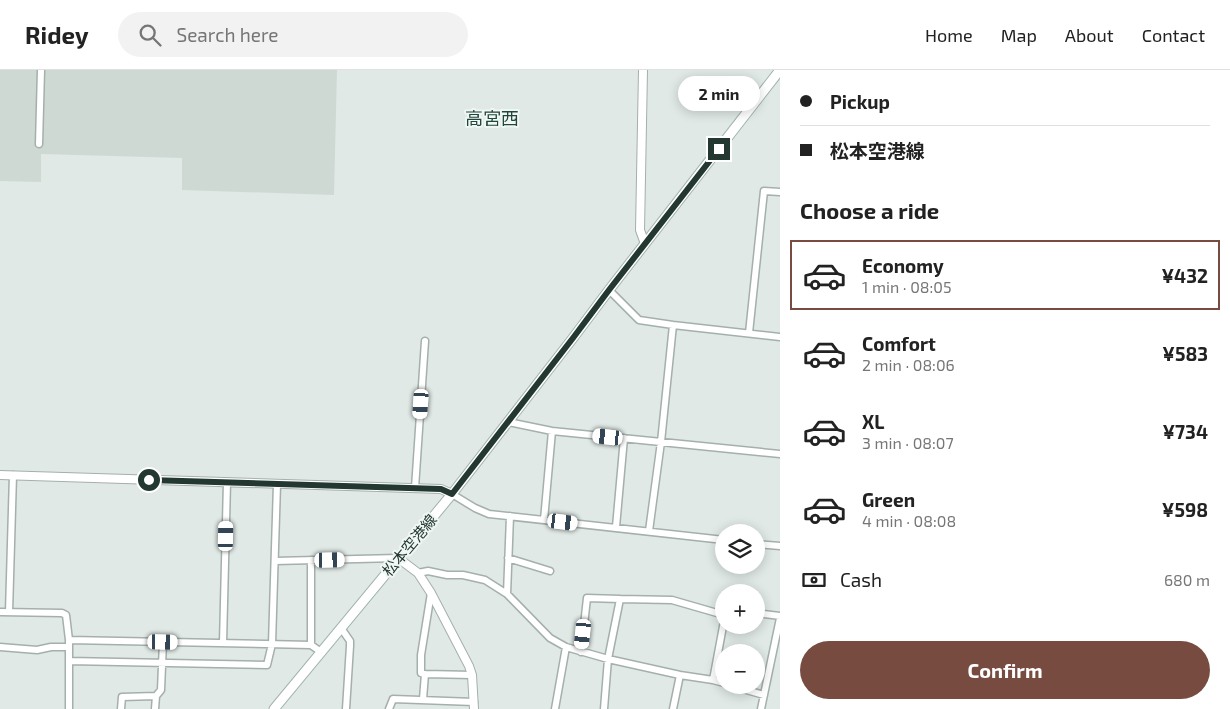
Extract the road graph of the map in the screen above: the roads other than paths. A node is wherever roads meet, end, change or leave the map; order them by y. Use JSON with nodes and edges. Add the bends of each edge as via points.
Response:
{"nodes":[{"id":1,"x":40,"y":70,"type":"edge"},
{"id":2,"x":643,"y":70,"type":"edge"},
{"id":3,"x":780,"y":70,"type":"edge"},
{"id":4,"x":39,"y":144,"type":"dead end"},
{"id":5,"x":780,"y":192,"type":"edge"},
{"id":6,"x":646,"y":244,"type":"junction"},
{"id":7,"x":609,"y":290,"type":"junction"},
{"id":8,"x":673,"y":325,"type":"junction"},
{"id":9,"x":749,"y":333,"type":"junction"},
{"id":10,"x":780,"y":337,"type":"edge"},
{"id":11,"x":424,"y":341,"type":"dead end"},
{"id":12,"x":508,"y":422,"type":"junction"},
{"id":13,"x":552,"y":431,"type":"junction"},
{"id":14,"x":624,"y":438,"type":"junction"},
{"id":15,"x":661,"y":442,"type":"junction"},
{"id":16,"x":780,"y":454,"type":"edge"},
{"id":17,"x":0,"y":474,"type":"edge"},
{"id":18,"x":14,"y":475,"type":"junction"},
{"id":19,"x":227,"y":482,"type":"junction"},
{"id":20,"x":277,"y":484,"type":"junction"},
{"id":21,"x":415,"y":488,"type":"junction"},
{"id":22,"x":452,"y":494,"type":"junction"},
{"id":23,"x":510,"y":516,"type":"junction"},
{"id":24,"x":544,"y":520,"type":"junction"},
{"id":25,"x":616,"y":528,"type":"junction"},
{"id":26,"x":649,"y":531,"type":"junction"},
{"id":27,"x":715,"y":539,"type":"edge"},
{"id":28,"x":765,"y":545,"type":"edge"},
{"id":29,"x":780,"y":546,"type":"edge"},
{"id":30,"x":398,"y":558,"type":"junction"},
{"id":31,"x":508,"y":558,"type":"junction"},
{"id":32,"x":311,"y":560,"type":"junction"},
{"id":33,"x":275,"y":561,"type":"junction"},
{"id":34,"x":550,"y":571,"type":"dead end"},
{"id":35,"x":418,"y":573,"type":"junction"},
{"id":36,"x":431,"y":593,"type":"junction"},
{"id":37,"x":507,"y":594,"type":"junction"},
{"id":38,"x":620,"y":600,"type":"junction"},
{"id":39,"x":0,"y":612,"type":"edge"},
{"id":40,"x":10,"y":612,"type":"junction"},
{"id":41,"x":715,"y":612,"type":"edge"},
{"id":42,"x":765,"y":614,"type":"edge"},
{"id":43,"x":780,"y":617,"type":"edge"},
{"id":44,"x":340,"y":628,"type":"junction"},
{"id":45,"x":722,"y":634,"type":"edge"},
{"id":46,"x":163,"y":642,"type":"junction"},
{"id":47,"x":69,"y":643,"type":"junction"},
{"id":48,"x":223,"y":643,"type":"junction"},
{"id":49,"x":272,"y":644,"type":"junction"},
{"id":50,"x":311,"y":645,"type":"junction"},
{"id":51,"x":0,"y":647,"type":"edge"},
{"id":52,"x":566,"y":647,"type":"junction"},
{"id":53,"x":321,"y":652,"type":"junction"},
{"id":54,"x":581,"y":652,"type":"junction"},
{"id":55,"x":608,"y":659,"type":"junction"},
{"id":56,"x":69,"y":661,"type":"junction"},
{"id":57,"x":162,"y":663,"type":"junction"},
{"id":58,"x":425,"y":674,"type":"junction"},
{"id":59,"x":472,"y":675,"type":"junction"},
{"id":60,"x":680,"y":675,"type":"junction"},
{"id":61,"x":713,"y":680,"type":"joint"},
{"id":62,"x":758,"y":694,"type":"edge"},
{"id":63,"x":156,"y":696,"type":"junction"},
{"id":64,"x":764,"y":696,"type":"junction"},
{"id":65,"x":423,"y":699,"type":"junction"},
{"id":66,"x":474,"y":705,"type":"edge"},
{"id":67,"x":69,"y":709,"type":"edge"},
{"id":68,"x":121,"y":709,"type":"edge"},
{"id":69,"x":154,"y":709,"type":"edge"},
{"id":70,"x":274,"y":709,"type":"edge"},
{"id":71,"x":346,"y":709,"type":"edge"},
{"id":72,"x":389,"y":709,"type":"edge"},
{"id":73,"x":554,"y":709,"type":"edge"},
{"id":74,"x":604,"y":709,"type":"edge"},
{"id":75,"x":673,"y":709,"type":"edge"},
{"id":76,"x":761,"y":709,"type":"edge"}],
"edges":[{"from":1,"to":4,"type":"street"},
{"from":2,"to":6,"type":"street","via":[[640,230]]},
{"from":3,"to":6,"type":"main road","name":"松本空港線"},
{"from":5,"to":9,"type":"street","via":[[764,190]]},
{"from":6,"to":7,"type":"main road","name":"松本空港線"},
{"from":7,"to":8,"type":"street","via":[[639,320]]},
{"from":7,"to":12,"type":"main road","name":"松本空港線"},
{"from":8,"to":9,"type":"street"},
{"from":8,"to":15,"type":"street"},
{"from":9,"to":10,"type":"street"},
{"from":11,"to":21,"type":"street"},
{"from":12,"to":13,"type":"street"},
{"from":12,"to":22,"type":"main road","name":"松本空港線"},
{"from":13,"to":14,"type":"street"},
{"from":13,"to":24,"type":"street"},
{"from":14,"to":15,"type":"street"},
{"from":14,"to":25,"type":"street"},
{"from":15,"to":16,"type":"street"},
{"from":15,"to":26,"type":"street"},
{"from":17,"to":18,"type":"street"},
{"from":18,"to":19,"type":"street"},
{"from":18,"to":40,"type":"street"},
{"from":19,"to":20,"type":"street"},
{"from":19,"to":48,"type":"street"},
{"from":20,"to":21,"type":"street"},
{"from":20,"to":33,"type":"street"},
{"from":21,"to":22,"type":"street","via":[[441,489]]},
{"from":22,"to":23,"type":"street","via":[[489,514]]},
{"from":22,"to":30,"type":"main road","name":"松本空港線"},
{"from":23,"to":24,"type":"street"},
{"from":23,"to":31,"type":"street"},
{"from":24,"to":25,"type":"street"},
{"from":25,"to":26,"type":"street"},
{"from":26,"to":27,"type":"street"},
{"from":28,"to":29,"type":"street"},
{"from":30,"to":32,"type":"street"},
{"from":30,"to":35,"type":"street"},
{"from":30,"to":44,"type":"main road","name":"松本空港線"},
{"from":31,"to":34,"type":"street"},
{"from":31,"to":37,"type":"street"},
{"from":32,"to":33,"type":"street"},
{"from":32,"to":50,"type":"street"},
{"from":33,"to":49,"type":"street"},
{"from":35,"to":36,"type":"street"},
{"from":35,"to":37,"type":"street","via":[[428,571],[485,580]]},
{"from":36,"to":58,"type":"street","via":[[420,655],[421,673]]},
{"from":36,"to":59,"type":"street"},
{"from":37,"to":52,"type":"street","via":[[550,638]]},
{"from":38,"to":41,"type":"street","via":[[672,600]]},
{"from":38,"to":54,"type":"street","via":[[587,598]]},
{"from":38,"to":55,"type":"street"},
{"from":39,"to":40,"type":"street"},
{"from":40,"to":47,"type":"street","via":[[66,615]]},
{"from":42,"to":43,"type":"street"},
{"from":43,"to":64,"type":"street"},
{"from":44,"to":53,"type":"main road","name":"松本空港線"},
{"from":44,"to":71,"type":"street","via":[[350,641]]},
{"from":45,"to":61,"type":"street"},
{"from":46,"to":47,"type":"street"},
{"from":46,"to":48,"type":"street"},
{"from":46,"to":57,"type":"street"},
{"from":47,"to":51,"type":"street","via":[[37,650]]},
{"from":47,"to":56,"type":"street"},
{"from":48,"to":49,"type":"street"},
{"from":49,"to":50,"type":"street"},
{"from":49,"to":57,"type":"street","via":[[267,666]]},
{"from":50,"to":53,"type":"street"},
{"from":52,"to":54,"type":"street"},
{"from":52,"to":73,"type":"street"},
{"from":53,"to":70,"type":"main road","name":"松本空港線"},
{"from":54,"to":55,"type":"street"},
{"from":55,"to":60,"type":"street"},
{"from":55,"to":74,"type":"street"},
{"from":56,"to":57,"type":"street"},
{"from":56,"to":67,"type":"street"},
{"from":57,"to":63,"type":"street","via":[[161,690]]},
{"from":58,"to":59,"type":"street"},
{"from":58,"to":65,"type":"street"},
{"from":59,"to":66,"type":"street"},
{"from":60,"to":61,"type":"street"},
{"from":60,"to":75,"type":"street"},
{"from":62,"to":64,"type":"street"},
{"from":63,"to":68,"type":"street","via":[[122,697]]},
{"from":63,"to":69,"type":"street"},
{"from":64,"to":76,"type":"street"},
{"from":65,"to":66,"type":"street"},
{"from":65,"to":72,"type":"street","via":[[393,699]]}]}
